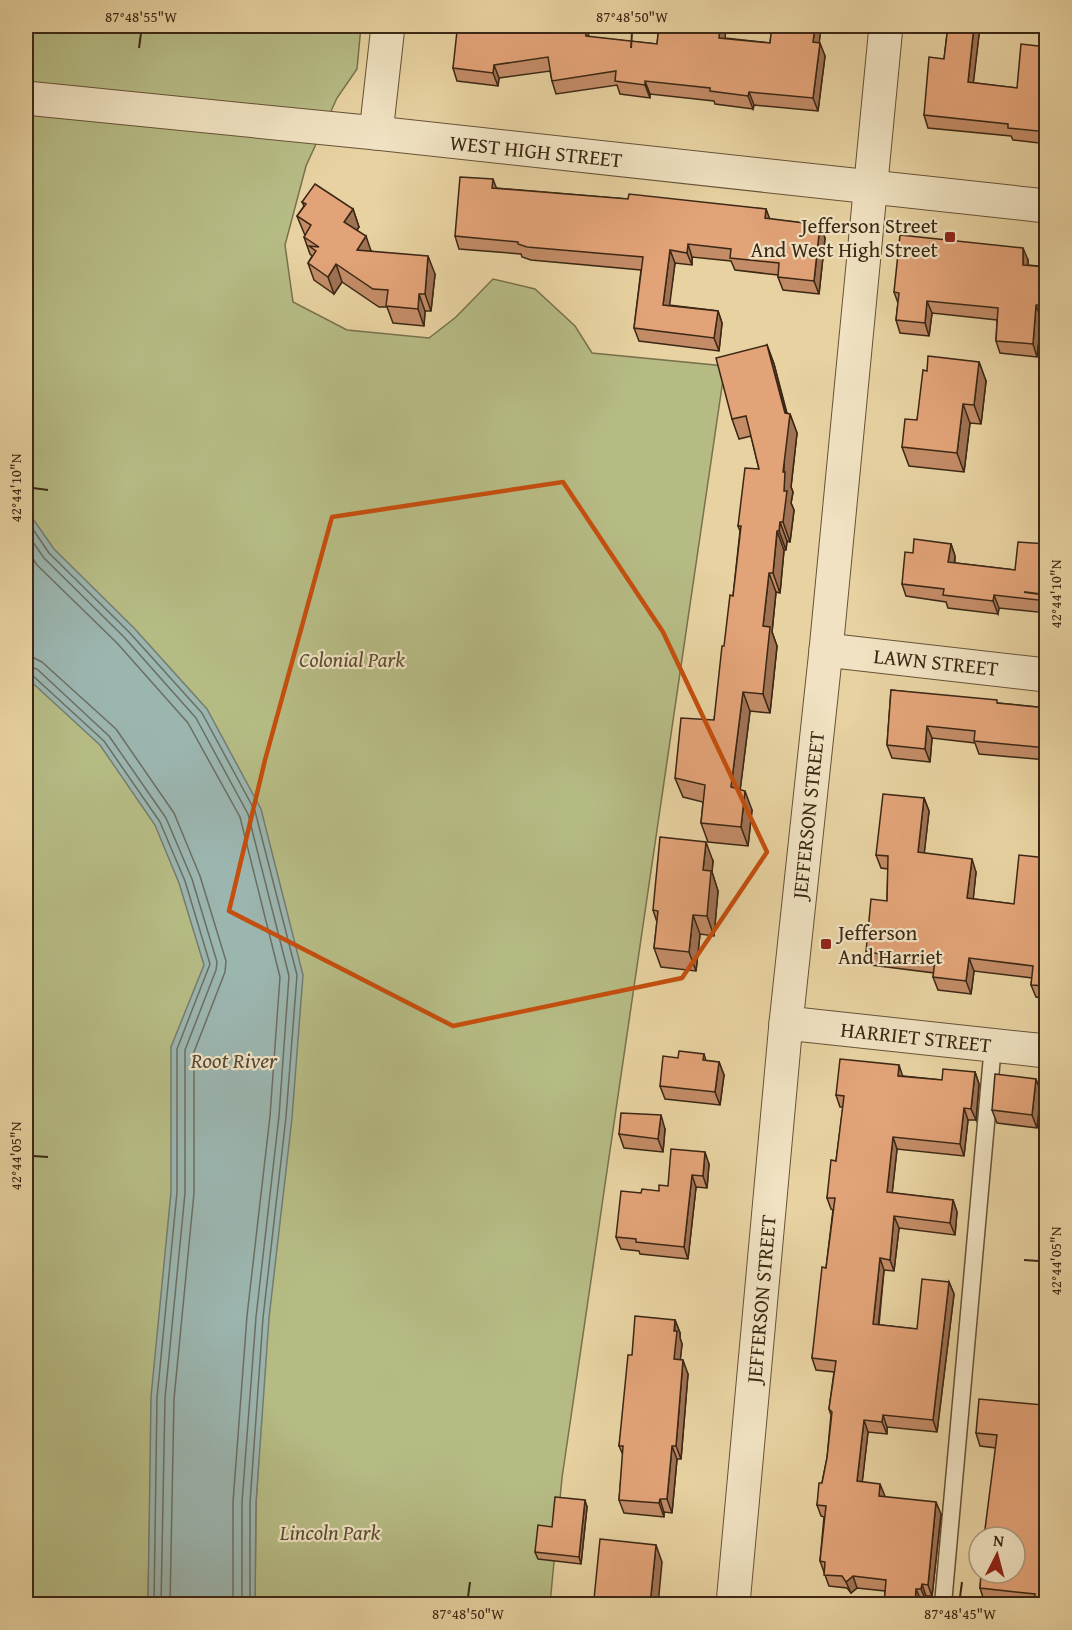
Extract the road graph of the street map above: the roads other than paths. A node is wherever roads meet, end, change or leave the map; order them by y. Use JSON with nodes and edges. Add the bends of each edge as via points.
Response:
{"nodes":[{"id":1,"x":388,"y":26,"type":"edge"},
{"id":2,"x":886,"y":26,"type":"edge"},
{"id":3,"x":26,"y":98,"type":"edge"},
{"id":4,"x":376,"y":133,"type":"junction"},
{"id":5,"x":871,"y":188,"type":"junction"},
{"id":6,"x":1047,"y":206,"type":"edge"},
{"id":7,"x":826,"y":650,"type":"junction"},
{"id":8,"x":1047,"y":675,"type":"edge"},
{"id":9,"x":786,"y":1023,"type":"junction"},
{"id":10,"x":993,"y":1045,"type":"junction"},
{"id":11,"x":1047,"y":1051,"type":"edge"},
{"id":12,"x":733,"y":1605,"type":"edge"},
{"id":13,"x":943,"y":1605,"type":"edge"}],
"edges":[{"from":1,"to":4,"type":"street"},
{"from":2,"to":5,"type":"street","name":"JEFFERSON STREET"},
{"from":3,"to":4,"type":"street","name":"WEST HIGH STREET"},
{"from":4,"to":5,"type":"street","name":"WEST HIGH STREET"},
{"from":5,"to":6,"type":"street","name":"WEST HIGH STREET"},
{"from":5,"to":7,"type":"street","name":"JEFFERSON STREET"},
{"from":7,"to":8,"type":"street","name":"LAWN STREET"},
{"from":7,"to":9,"type":"street","name":"JEFFERSON STREET"},
{"from":9,"to":10,"type":"street","name":"HARRIET STREET"},
{"from":9,"to":12,"type":"street","name":"JEFFERSON STREET"},
{"from":10,"to":11,"type":"street","name":"HARRIET STREET"},
{"from":10,"to":13,"type":"lane"}]}
